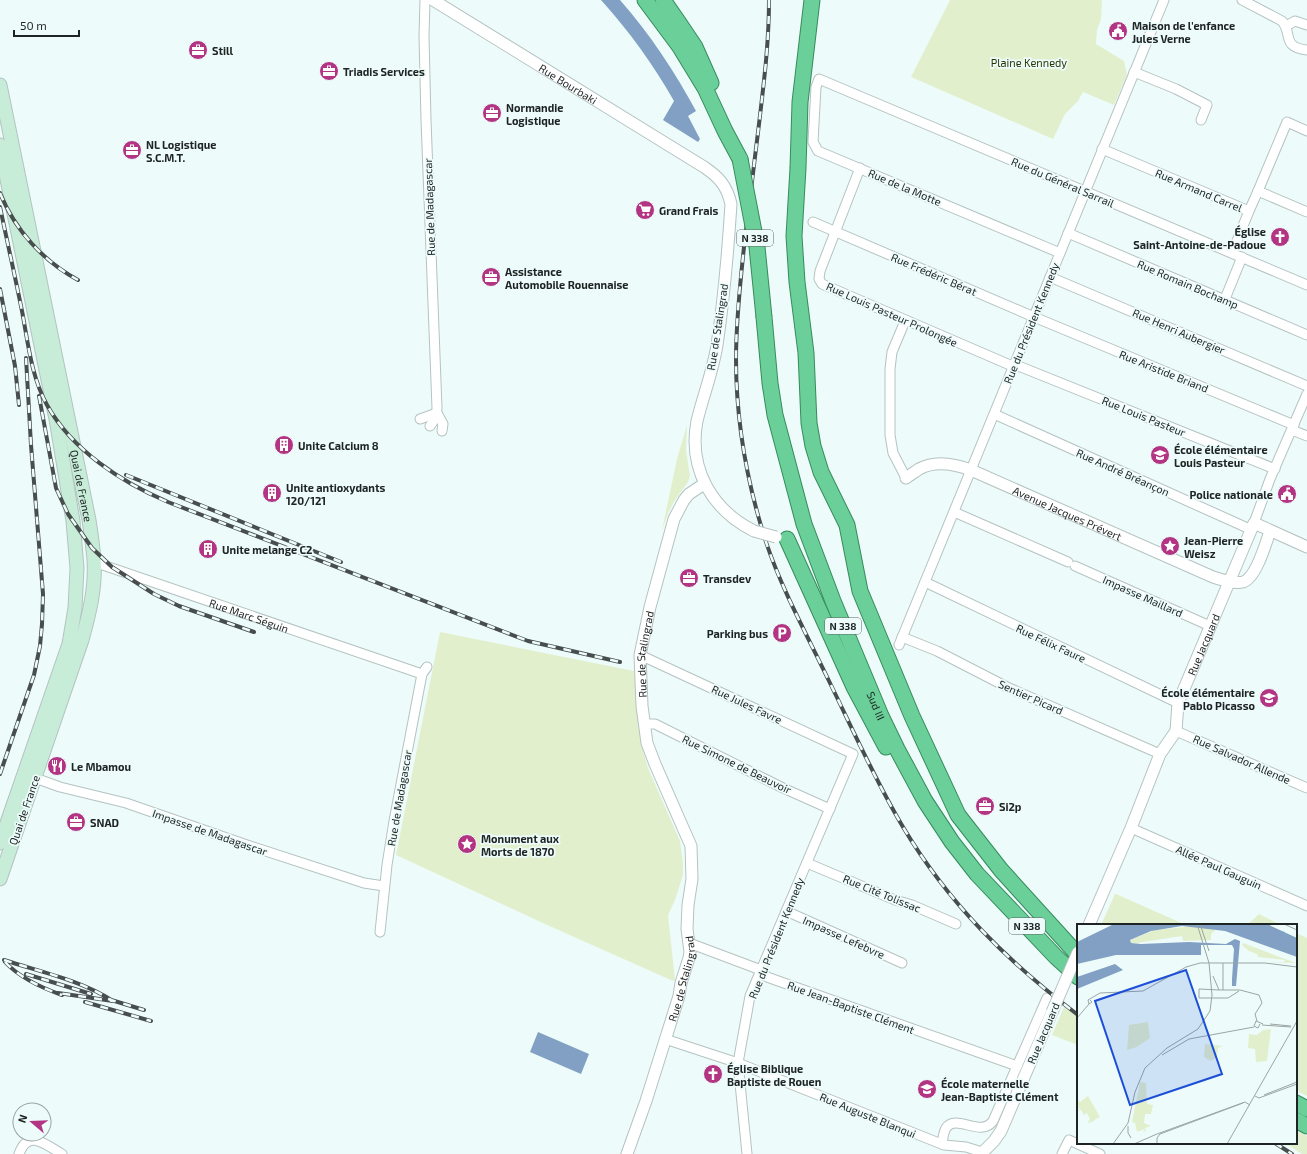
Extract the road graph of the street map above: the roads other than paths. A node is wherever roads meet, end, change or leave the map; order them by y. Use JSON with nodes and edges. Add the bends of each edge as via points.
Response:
{"nodes":[{"id":1,"x":425,"y":0,"type":"edge"},
{"id":2,"x":433,"y":0,"type":"edge"},
{"id":3,"x":645,"y":0,"type":"edge"},
{"id":4,"x":663,"y":0,"type":"edge"},
{"id":5,"x":812,"y":0,"type":"edge"},
{"id":6,"x":1164,"y":0,"type":"edge"},
{"id":7,"x":1242,"y":0,"type":"edge"},
{"id":8,"x":1307,"y":25,"type":"edge"},
{"id":9,"x":1286,"y":26,"type":"junction"},
{"id":10,"x":1307,"y":50,"type":"edge"},
{"id":11,"x":1134,"y":72,"type":"junction"},
{"id":12,"x":819,"y":79,"type":"joint"},
{"id":13,"x":0,"y":85,"type":"edge"},
{"id":14,"x":1200,"y":120,"type":"dead end"},
{"id":15,"x":1307,"y":132,"type":"edge"},
{"id":16,"x":0,"y":145,"type":"edge"},
{"id":17,"x":1102,"y":149,"type":"junction"},
{"id":18,"x":740,"y":158,"type":"junction"},
{"id":19,"x":704,"y":167,"type":"joint"},
{"id":20,"x":860,"y":168,"type":"junction"},
{"id":21,"x":1258,"y":191,"type":"junction"},
{"id":22,"x":1085,"y":192,"type":"junction"},
{"id":23,"x":1249,"y":211,"type":"junction"},
{"id":24,"x":1307,"y":212,"type":"edge"},
{"id":25,"x":813,"y":222,"type":"dead end"},
{"id":26,"x":835,"y":231,"type":"junction"},
{"id":27,"x":1068,"y":233,"type":"junction"},
{"id":28,"x":1060,"y":253,"type":"junction"},
{"id":29,"x":1232,"y":253,"type":"junction"},
{"id":30,"x":1242,"y":257,"type":"junction"},
{"id":31,"x":1050,"y":276,"type":"junction"},
{"id":32,"x":1307,"y":285,"type":"edge"},
{"id":33,"x":1224,"y":299,"type":"junction"},
{"id":34,"x":1034,"y":317,"type":"junction"},
{"id":35,"x":905,"y":321,"type":"junction"},
{"id":36,"x":1307,"y":335,"type":"edge"},
{"id":37,"x":1013,"y":366,"type":"junction"},
{"id":38,"x":1307,"y":386,"type":"edge"},
{"id":39,"x":1307,"y":394,"type":"edge"},
{"id":40,"x":437,"y":413,"type":"junction"},
{"id":41,"x":994,"y":414,"type":"junction"},
{"id":42,"x":420,"y":419,"type":"dead end"},
{"id":43,"x":430,"y":426,"type":"dead end"},
{"id":44,"x":1293,"y":427,"type":"junction"},
{"id":45,"x":442,"y":431,"type":"dead end"},
{"id":46,"x":1307,"y":436,"type":"edge"},
{"id":47,"x":61,"y":449,"type":"junction"},
{"id":48,"x":1275,"y":469,"type":"junction"},
{"id":49,"x":971,"y":470,"type":"junction"},
{"id":50,"x":906,"y":478,"type":"joint"},
{"id":51,"x":704,"y":484,"type":"junction"},
{"id":52,"x":954,"y":512,"type":"junction"},
{"id":53,"x":1253,"y":526,"type":"junction"},
{"id":54,"x":1270,"y":531,"type":"junction"},
{"id":55,"x":782,"y":538,"type":"joint"},
{"id":56,"x":1307,"y":547,"type":"edge"},
{"id":57,"x":94,"y":562,"type":"junction"},
{"id":58,"x":77,"y":568,"type":"junction"},
{"id":59,"x":1229,"y":581,"type":"junction"},
{"id":60,"x":925,"y":582,"type":"junction"},
{"id":61,"x":1210,"y":626,"type":"junction"},
{"id":62,"x":901,"y":641,"type":"joint"},
{"id":63,"x":640,"y":656,"type":"junction"},
{"id":64,"x":425,"y":670,"type":"joint"},
{"id":65,"x":1178,"y":703,"type":"junction"},
{"id":66,"x":644,"y":724,"type":"junction"},
{"id":67,"x":1176,"y":731,"type":"junction"},
{"id":68,"x":853,"y":754,"type":"joint"},
{"id":69,"x":1160,"y":754,"type":"junction"},
{"id":70,"x":35,"y":778,"type":"junction"},
{"id":71,"x":1307,"y":788,"type":"edge"},
{"id":72,"x":925,"y":801,"type":"junction"},
{"id":73,"x":830,"y":809,"type":"junction"},
{"id":74,"x":1131,"y":828,"type":"junction"},
{"id":75,"x":0,"y":843,"type":"edge"},
{"id":76,"x":807,"y":863,"type":"junction"},
{"id":77,"x":0,"y":879,"type":"edge"},
{"id":78,"x":384,"y":886,"type":"junction"},
{"id":79,"x":1307,"y":906,"type":"edge"},
{"id":80,"x":786,"y":911,"type":"junction"},
{"id":81,"x":956,"y":924,"type":"dead end"},
{"id":82,"x":1090,"y":924,"type":"edge"},
{"id":83,"x":380,"y":932,"type":"dead end"},
{"id":84,"x":689,"y":943,"type":"junction"},
{"id":85,"x":1077,"y":954,"type":"edge"},
{"id":86,"x":1077,"y":954,"type":"edge"},
{"id":87,"x":902,"y":963,"type":"dead end"},
{"id":88,"x":761,"y":970,"type":"junction"},
{"id":89,"x":1077,"y":976,"type":"edge"},
{"id":90,"x":1046,"y":998,"type":"dead end"},
{"id":91,"x":665,"y":1039,"type":"junction"},
{"id":92,"x":738,"y":1063,"type":"junction"},
{"id":93,"x":1017,"y":1066,"type":"junction"},
{"id":94,"x":1297,"y":1104,"type":"edge"},
{"id":95,"x":1307,"y":1109,"type":"edge"},
{"id":96,"x":1297,"y":1121,"type":"edge"},
{"id":97,"x":1307,"y":1126,"type":"edge"},
{"id":98,"x":942,"y":1144,"type":"junction"},
{"id":99,"x":1077,"y":1144,"type":"edge"},
{"id":100,"x":1078,"y":1144,"type":"edge"},
{"id":101,"x":982,"y":1153,"type":"edge"},
{"id":102,"x":19,"y":1154,"type":"edge"},
{"id":103,"x":62,"y":1154,"type":"edge"},
{"id":104,"x":627,"y":1154,"type":"edge"},
{"id":105,"x":747,"y":1154,"type":"edge"},
{"id":106,"x":1062,"y":1154,"type":"edge"},
{"id":107,"x":1100,"y":1154,"type":"edge"}],
"edges":[{"from":1,"to":40,"type":"street","name":"Rue de Madagascar","via":[[426,128]]},
{"from":2,"to":19,"type":"street","name":"Rue Bourbaki"},
{"from":3,"to":18,"type":"highway","via":[[680,47],[705,88]]},
{"from":4,"to":18,"type":"highway","number":"N 338","via":[[695,47],[718,96]]},
{"from":5,"to":85,"type":"highway","number":"N 338","via":[[800,102],[794,236],[813,446],[821,472],[847,525],[860,591],[912,716],[958,815],[1001,870]]},
{"from":6,"to":11,"type":"street","name":"Rue du Président Kennedy"},
{"from":7,"to":9,"type":"street","via":[[1282,21]]},
{"from":8,"to":9,"type":"street","via":[[1295,21]]},
{"from":9,"to":10,"type":"street","via":[[1292,45]]},
{"from":11,"to":14,"type":"street","via":[[1207,105]]},
{"from":11,"to":17,"type":"street","name":"Rue du Président Kennedy"},
{"from":12,"to":20,"type":"street","name":"Rue de la Motte","via":[[816,87],[813,142],[818,150]]},
{"from":12,"to":22,"type":"street","name":"Rue du Général Sarrail"},
{"from":13,"to":57,"type":"main road","name":"Quai de France","via":[[89,520]]},
{"from":15,"to":21,"type":"street","name":"Rue Armand Carrel","via":[[1287,122]]},
{"from":16,"to":47,"type":"main road","name":"Quai de France"},
{"from":17,"to":22,"type":"street","name":"Rue du Président Kennedy"},
{"from":17,"to":23,"type":"street","name":"Rue Armand Carrel"},
{"from":18,"to":72,"type":"highway","name":"Sud III","number":"N 338","bridge":true,"via":[[757,247],[775,415],[804,524],[881,716],[896,750]]},
{"from":19,"to":51,"type":"street","name":"Rue de Stalingrad","via":[[719,177],[726,186],[731,204],[718,342],[696,431],[697,455]]},
{"from":20,"to":26,"type":"street"},
{"from":20,"to":28,"type":"street","name":"Rue de la Motte"},
{"from":21,"to":23,"type":"street","name":"Rue Armand Carrel"},
{"from":21,"to":24,"type":"street"},
{"from":22,"to":27,"type":"street","name":"Rue du Président Kennedy"},
{"from":22,"to":29,"type":"street","name":"Rue du Général Sarrail"},
{"from":23,"to":29,"type":"street"},
{"from":25,"to":26,"type":"street","name":"Rue Frédéric Bérat"},
{"from":26,"to":34,"type":"street","name":"Rue Frédéric Bérat"},
{"from":26,"to":35,"type":"street","name":"Rue Louis Pasteur Prolongée","via":[[820,271],[819,279],[822,284]]},
{"from":27,"to":28,"type":"street","name":"Rue du Président Kennedy"},
{"from":27,"to":33,"type":"street","name":"Rue Romain Bochamp"},
{"from":28,"to":31,"type":"street","name":"Rue du Président Kennedy"},
{"from":29,"to":30,"type":"street","name":"Rue du Général Sarrail"},
{"from":30,"to":32,"type":"street","name":"Rue du Général Sarrail"},
{"from":30,"to":33,"type":"street"},
{"from":31,"to":34,"type":"street","name":"Rue du Président Kennedy"},
{"from":31,"to":38,"type":"street","name":"Rue Henri Aubergier"},
{"from":33,"to":36,"type":"street","name":"Rue Romain Bochamp"},
{"from":34,"to":37,"type":"street","name":"Rue du Président Kennedy"},
{"from":34,"to":44,"type":"street","name":"Rue Aristide Briand"},
{"from":35,"to":37,"type":"street","name":"Rue Louis Pasteur Prolongée"},
{"from":35,"to":50,"type":"street","via":[[892,352],[890,435],[893,453]]},
{"from":37,"to":41,"type":"street","name":"Rue du Président Kennedy"},
{"from":37,"to":48,"type":"street","name":"Rue Louis Pasteur"},
{"from":39,"to":44,"type":"street"},
{"from":40,"to":42,"type":"street"},
{"from":40,"to":43,"type":"street"},
{"from":40,"to":45,"type":"street","name":"Rue de Madagascar","via":[[443,424]]},
{"from":41,"to":49,"type":"street","name":"Rue du Président Kennedy"},
{"from":41,"to":53,"type":"street","name":"Rue André Bréançon"},
{"from":44,"to":46,"type":"street","name":"Rue Aristide Briand"},
{"from":44,"to":48,"type":"street"},
{"from":47,"to":57,"type":"main road","via":[[71,466],[86,547]]},
{"from":47,"to":58,"type":"main road","name":"Quai de France"},
{"from":48,"to":53,"type":"street"},
{"from":49,"to":50,"type":"street","name":"Avenue Jacques Prévert","via":[[955,464],[940,464],[920,468]]},
{"from":49,"to":52,"type":"street","name":"Rue du Président Kennedy"},
{"from":49,"to":59,"type":"street","name":"Avenue Jacques Prévert"},
{"from":51,"to":55,"type":"street","bridge":true,"via":[[714,499],[737,521],[754,531]]},
{"from":51,"to":63,"type":"street","name":"Rue de Stalingrad","via":[[689,494],[674,519],[650,607]]},
{"from":52,"to":60,"type":"street","name":"Rue du Président Kennedy"},
{"from":52,"to":61,"type":"street","name":"Impasse Maillard"},
{"from":53,"to":54,"type":"street"},
{"from":53,"to":59,"type":"street"},
{"from":54,"to":56,"type":"street"},
{"from":54,"to":59,"type":"street","name":"Avenue Jacques Prévert","via":[[1251,576],[1241,582]]},
{"from":55,"to":72,"type":"highway","via":[[869,718],[902,774]]},
{"from":57,"to":58,"type":"main road","via":[[84,562]]},
{"from":57,"to":64,"type":"street","name":"Rue Marc Séguin"},
{"from":57,"to":70,"type":"main road","name":"Quai de France","via":[[87,624]]},
{"from":58,"to":75,"type":"main road","name":"Quai de France","via":[[75,608],[69,644]]},
{"from":59,"to":61,"type":"street","name":"Rue Jacquard"},
{"from":60,"to":62,"type":"street","name":"Rue du Président Kennedy"},
{"from":60,"to":65,"type":"street","name":"Rue Félix Faure"},
{"from":61,"to":65,"type":"street","name":"Rue Jacquard"},
{"from":62,"to":69,"type":"street","name":"Sentier Picard","via":[[937,651],[1007,687]]},
{"from":63,"to":66,"type":"street","name":"Rue de Stalingrad"},
{"from":63,"to":68,"type":"street","name":"Rue Jules Favre"},
{"from":64,"to":78,"type":"street","name":"Rue de Madagascar","via":[[394,821]]},
{"from":65,"to":67,"type":"street","name":"Rue Jacquard"},
{"from":66,"to":73,"type":"street","name":"Rue Simone de Beauvoir","via":[[655,724]]},
{"from":66,"to":84,"type":"street","name":"Rue de Stalingrad","via":[[647,743],[655,764],[691,846],[692,880],[687,928]]},
{"from":67,"to":69,"type":"street"},
{"from":67,"to":71,"type":"street","name":"Rue Salvador Allende"},
{"from":68,"to":73,"type":"street","name":"Rue du Président Kennedy"},
{"from":69,"to":74,"type":"street"},
{"from":70,"to":77,"type":"main road","name":"Quai de France"},
{"from":70,"to":78,"type":"street","name":"Impasse de Madagascar","via":[[60,787],[126,803],[364,883]]},
{"from":72,"to":89,"type":"highway","name":"Sud III","number":"N 338","via":[[977,874]]},
{"from":73,"to":76,"type":"street","name":"Rue du Président Kennedy"},
{"from":74,"to":79,"type":"street","name":"Allée Paul Gauguin"},
{"from":74,"to":82,"type":"street"},
{"from":76,"to":80,"type":"street","name":"Rue du Président Kennedy"},
{"from":76,"to":81,"type":"street","name":"Rue Cité Tolissac"},
{"from":78,"to":83,"type":"street","name":"Rue de Madagascar"},
{"from":80,"to":87,"type":"street","name":"Impasse Lefebvre"},
{"from":80,"to":88,"type":"street","name":"Rue du Président Kennedy"},
{"from":84,"to":88,"type":"street","name":"Rue Jean-Baptiste Clément"},
{"from":84,"to":91,"type":"street","name":"Rue de Stalingrad","via":[[689,958]]},
{"from":86,"to":101,"type":"street","name":"Rue Jacquard","bridge":true,"via":[[1001,1131]]},
{"from":88,"to":92,"type":"street","name":"Rue du Président Kennedy","via":[[750,996]]},
{"from":88,"to":93,"type":"street","name":"Rue Jean-Baptiste Clément","via":[[767,977]]},
{"from":90,"to":93,"type":"street"},
{"from":91,"to":92,"type":"street","name":"Rue Auguste Blanqui"},
{"from":91,"to":104,"type":"street","name":"Rue de Stalingrad"},
{"from":92,"to":98,"type":"street","name":"Rue Auguste Blanqui"},
{"from":92,"to":105,"type":"street","name":"Rue du Président Kennedy"},
{"from":93,"to":98,"type":"street","via":[[990,1126],[985,1128],[950,1124],[946,1128]]},
{"from":94,"to":95,"type":"highway"},
{"from":96,"to":97,"type":"highway"},
{"from":98,"to":101,"type":"street","name":"Rue Auguste Blanqui","via":[[966,1147]]},
{"from":99,"to":106,"type":"street","via":[[1069,1140]]},
{"from":100,"to":107,"type":"street"},
{"from":102,"to":103,"type":"street","via":[[23,1145],[32,1139]]}]}
